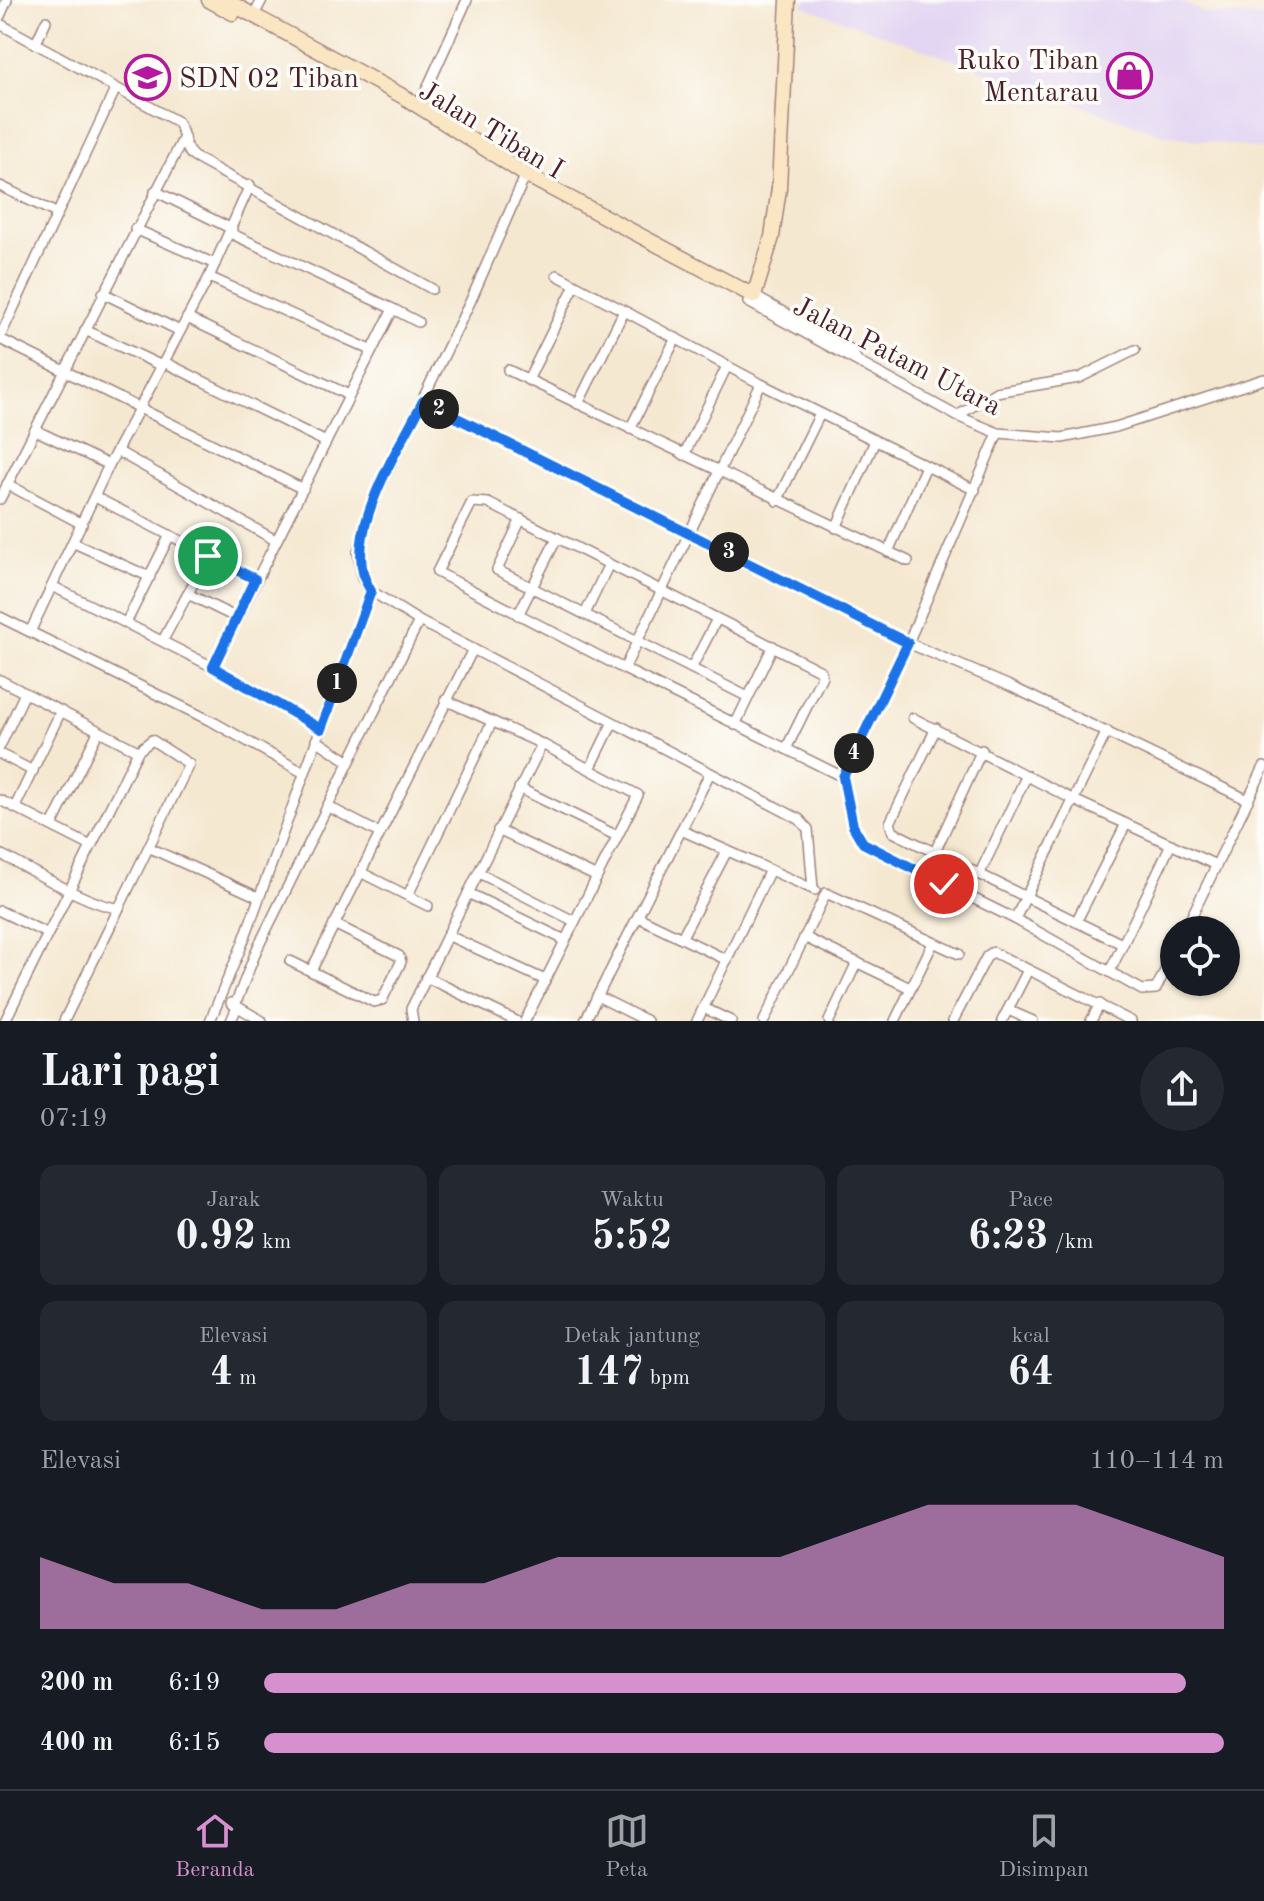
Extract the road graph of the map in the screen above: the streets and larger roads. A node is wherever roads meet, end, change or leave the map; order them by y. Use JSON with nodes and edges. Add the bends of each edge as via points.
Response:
{"nodes":[{"id":1,"x":7,"y":0,"type":"edge"},
{"id":2,"x":209,"y":0,"type":"edge"},
{"id":3,"x":225,"y":0,"type":"edge"},
{"id":4,"x":262,"y":0,"type":"edge"},
{"id":5,"x":467,"y":0,"type":"edge"},
{"id":6,"x":788,"y":0,"type":"edge"},
{"id":7,"x":254,"y":15,"type":"junction"},
{"id":8,"x":0,"y":16,"type":"edge"},
{"id":9,"x":46,"y":21,"type":"dead end"},
{"id":10,"x":0,"y":24,"type":"edge"},
{"id":11,"x":36,"y":43,"type":"junction"},
{"id":12,"x":115,"y":90,"type":"junction"},
{"id":13,"x":419,"y":106,"type":"junction"},
{"id":14,"x":184,"y":137,"type":"junction"},
{"id":15,"x":523,"y":181,"type":"junction"},
{"id":16,"x":250,"y":185,"type":"junction"},
{"id":17,"x":0,"y":186,"type":"edge"},
{"id":18,"x":155,"y":191,"type":"junction"},
{"id":19,"x":56,"y":213,"type":"junction"},
{"id":20,"x":135,"y":229,"type":"junction"},
{"id":21,"x":231,"y":231,"type":"junction"},
{"id":22,"x":215,"y":264,"type":"junction"},
{"id":23,"x":557,"y":275,"type":"dead end"},
{"id":24,"x":209,"y":277,"type":"junction"},
{"id":25,"x":575,"y":285,"type":"junction"},
{"id":26,"x":432,"y":289,"type":"dead end"},
{"id":27,"x":103,"y":293,"type":"junction"},
{"id":28,"x":751,"y":299,"type":"junction"},
{"id":29,"x":393,"y":309,"type":"junction"},
{"id":30,"x":624,"y":311,"type":"junction"},
{"id":31,"x":187,"y":318,"type":"junction"},
{"id":32,"x":418,"y":322,"type":"dead end"},
{"id":33,"x":85,"y":330,"type":"junction"},
{"id":34,"x":180,"y":331,"type":"junction"},
{"id":35,"x":0,"y":338,"type":"edge"},
{"id":36,"x":676,"y":338,"type":"junction"},
{"id":37,"x":371,"y":350,"type":"junction"},
{"id":38,"x":1135,"y":350,"type":"dead end"},
{"id":39,"x":163,"y":364,"type":"junction"},
{"id":40,"x":727,"y":366,"type":"junction"},
{"id":41,"x":508,"y":370,"type":"dead end"},
{"id":42,"x":62,"y":372,"type":"junction"},
{"id":43,"x":1264,"y":379,"type":"edge"},
{"id":44,"x":528,"y":380,"type":"junction"},
{"id":45,"x":761,"y":384,"type":"junction"},
{"id":46,"x":349,"y":395,"type":"junction"},
{"id":47,"x":423,"y":401,"type":"junction"},
{"id":48,"x":578,"y":404,"type":"junction"},
{"id":49,"x":139,"y":407,"type":"junction"},
{"id":50,"x":820,"y":414,"type":"junction"},
{"id":51,"x":957,"y":416,"type":"junction"},
{"id":52,"x":630,"y":429,"type":"junction"},
{"id":53,"x":35,"y":430,"type":"junction"},
{"id":54,"x":998,"y":433,"type":"junction"},
{"id":55,"x":875,"y":441,"type":"junction"},
{"id":56,"x":326,"y":442,"type":"junction"},
{"id":57,"x":117,"y":451,"type":"junction"},
{"id":58,"x":684,"y":455,"type":"junction"},
{"id":59,"x":109,"y":465,"type":"junction"},
{"id":60,"x":926,"y":466,"type":"junction"},
{"id":61,"x":718,"y":472,"type":"junction"},
{"id":62,"x":7,"y":484,"type":"junction"},
{"id":63,"x":303,"y":489,"type":"junction"},
{"id":64,"x":975,"y":490,"type":"junction"},
{"id":65,"x":95,"y":497,"type":"junction"},
{"id":66,"x":0,"y":499,"type":"edge"},
{"id":67,"x":777,"y":501,"type":"junction"},
{"id":68,"x":521,"y":519,"type":"junction"},
{"id":69,"x":82,"y":524,"type":"junction"},
{"id":70,"x":836,"y":528,"type":"junction"},
{"id":71,"x":688,"y":532,"type":"junction"},
{"id":72,"x":170,"y":535,"type":"junction"},
{"id":73,"x":557,"y":538,"type":"junction"},
{"id":74,"x":275,"y":540,"type":"junction"},
{"id":75,"x":74,"y":543,"type":"junction"},
{"id":76,"x":888,"y":552,"type":"junction"},
{"id":77,"x":208,"y":556,"type":"junction"},
{"id":78,"x":908,"y":561,"type":"dead end"},
{"id":79,"x":609,"y":564,"type":"junction"},
{"id":80,"x":150,"y":577,"type":"junction"},
{"id":81,"x":255,"y":579,"type":"junction"},
{"id":82,"x":52,"y":586,"type":"junction"},
{"id":83,"x":532,"y":588,"type":"junction"},
{"id":84,"x":371,"y":591,"type":"junction"},
{"id":85,"x":661,"y":591,"type":"junction"},
{"id":86,"x":188,"y":594,"type":"junction"},
{"id":87,"x":585,"y":614,"type":"junction"},
{"id":88,"x":518,"y":615,"type":"junction"},
{"id":89,"x":0,"y":617,"type":"edge"},
{"id":90,"x":237,"y":618,"type":"junction"},
{"id":91,"x":717,"y":619,"type":"junction"},
{"id":92,"x":419,"y":621,"type":"junction"},
{"id":93,"x":126,"y":623,"type":"junction"},
{"id":94,"x":31,"y":630,"type":"junction"},
{"id":95,"x":163,"y":640,"type":"junction"},
{"id":96,"x":638,"y":641,"type":"junction"},
{"id":97,"x":908,"y":643,"type":"junction"},
{"id":98,"x":773,"y":646,"type":"junction"},
{"id":99,"x":473,"y":649,"type":"junction"},
{"id":100,"x":213,"y":667,"type":"junction"},
{"id":101,"x":692,"y":667,"type":"junction"},
{"id":102,"x":624,"y":669,"type":"junction"},
{"id":103,"x":0,"y":680,"type":"edge"},
{"id":104,"x":25,"y":693,"type":"junction"},
{"id":105,"x":748,"y":697,"type":"junction"},
{"id":106,"x":445,"y":700,"type":"junction"},
{"id":107,"x":61,"y":711,"type":"junction"},
{"id":108,"x":913,"y":718,"type":"dead end"},
{"id":109,"x":492,"y":722,"type":"junction"},
{"id":110,"x":612,"y":724,"type":"junction"},
{"id":111,"x":735,"y":725,"type":"junction"},
{"id":112,"x":936,"y":728,"type":"junction"},
{"id":113,"x":321,"y":729,"type":"junction"},
{"id":114,"x":1107,"y":731,"type":"junction"},
{"id":115,"x":98,"y":732,"type":"junction"},
{"id":116,"x":316,"y":740,"type":"junction"},
{"id":117,"x":542,"y":744,"type":"junction"},
{"id":118,"x":0,"y":746,"type":"edge"},
{"id":119,"x":786,"y":749,"type":"junction"},
{"id":120,"x":982,"y":750,"type":"junction"},
{"id":121,"x":138,"y":751,"type":"junction"},
{"id":122,"x":0,"y":754,"type":"edge"},
{"id":123,"x":348,"y":761,"type":"junction"},
{"id":124,"x":1264,"y":767,"type":"edge"},
{"id":125,"x":590,"y":769,"type":"junction"},
{"id":126,"x":33,"y":771,"type":"junction"},
{"id":127,"x":304,"y":773,"type":"junction"},
{"id":128,"x":710,"y":773,"type":"junction"},
{"id":129,"x":1027,"y":775,"type":"junction"},
{"id":130,"x":843,"y":777,"type":"junction"},
{"id":131,"x":519,"y":788,"type":"junction"},
{"id":132,"x":0,"y":800,"type":"edge"},
{"id":133,"x":1074,"y":800,"type":"junction"},
{"id":134,"x":1248,"y":800,"type":"junction"},
{"id":135,"x":327,"y":806,"type":"junction"},
{"id":136,"x":15,"y":807,"type":"junction"},
{"id":137,"x":1126,"y":824,"type":"junction"},
{"id":138,"x":52,"y":825,"type":"junction"},
{"id":139,"x":498,"y":830,"type":"junction"},
{"id":140,"x":681,"y":830,"type":"junction"},
{"id":141,"x":379,"y":833,"type":"junction"},
{"id":142,"x":617,"y":836,"type":"junction"},
{"id":143,"x":1171,"y":844,"type":"junction"},
{"id":144,"x":89,"y":845,"type":"junction"},
{"id":145,"x":150,"y":848,"type":"junction"},
{"id":146,"x":727,"y":851,"type":"junction"},
{"id":147,"x":0,"y":854,"type":"edge"},
{"id":148,"x":934,"y":854,"type":"junction"},
{"id":149,"x":1216,"y":865,"type":"junction"},
{"id":150,"x":360,"y":872,"type":"junction"},
{"id":151,"x":769,"y":872,"type":"junction"},
{"id":152,"x":479,"y":873,"type":"junction"},
{"id":153,"x":979,"y":875,"type":"junction"},
{"id":154,"x":595,"y":876,"type":"junction"},
{"id":155,"x":68,"y":887,"type":"junction"},
{"id":156,"x":813,"y":889,"type":"junction"},
{"id":157,"x":468,"y":893,"type":"junction"},
{"id":158,"x":826,"y":893,"type":"junction"},
{"id":159,"x":408,"y":895,"type":"junction"},
{"id":160,"x":258,"y":897,"type":"junction"},
{"id":161,"x":1026,"y":899,"type":"junction"},
{"id":162,"x":428,"y":906,"type":"dead end"},
{"id":163,"x":119,"y":908,"type":"junction"},
{"id":164,"x":0,"y":911,"type":"edge"},
{"id":165,"x":1192,"y":916,"type":"edge"},
{"id":166,"x":638,"y":917,"type":"junction"},
{"id":167,"x":1015,"y":919,"type":"junction"},
{"id":168,"x":574,"y":921,"type":"junction"},
{"id":169,"x":1076,"y":922,"type":"junction"},
{"id":170,"x":334,"y":924,"type":"junction"},
{"id":171,"x":46,"y":933,"type":"junction"},
{"id":172,"x":447,"y":935,"type":"junction"},
{"id":173,"x":682,"y":937,"type":"junction"},
{"id":174,"x":804,"y":937,"type":"junction"},
{"id":175,"x":565,"y":940,"type":"junction"},
{"id":176,"x":933,"y":943,"type":"junction"},
{"id":177,"x":1122,"y":944,"type":"junction"},
{"id":178,"x":959,"y":954,"type":"dead end"},
{"id":179,"x":727,"y":960,"type":"junction"},
{"id":180,"x":290,"y":961,"type":"dead end"},
{"id":181,"x":857,"y":962,"type":"junction"},
{"id":182,"x":1028,"y":970,"type":"junction"},
{"id":183,"x":311,"y":971,"type":"junction"},
{"id":184,"x":1110,"y":971,"type":"junction"},
{"id":185,"x":426,"y":977,"type":"junction"},
{"id":186,"x":1160,"y":977,"type":"edge"},
{"id":187,"x":545,"y":980,"type":"junction"},
{"id":188,"x":910,"y":988,"type":"junction"},
{"id":189,"x":597,"y":996,"type":"junction"},
{"id":190,"x":222,"y":997,"type":"junction"},
{"id":191,"x":1100,"y":1004,"type":"junction"},
{"id":192,"x":236,"y":1006,"type":"junction"},
{"id":193,"x":704,"y":1008,"type":"junction"},
{"id":194,"x":1008,"y":1010,"type":"junction"},
{"id":195,"x":643,"y":1020,"type":"edge"},
{"id":196,"x":1126,"y":1020,"type":"edge"},
{"id":197,"x":5,"y":1021,"type":"edge"},
{"id":198,"x":64,"y":1021,"type":"edge"},
{"id":199,"x":210,"y":1021,"type":"edge"},
{"id":200,"x":231,"y":1021,"type":"edge"},
{"id":201,"x":262,"y":1021,"type":"edge"},
{"id":202,"x":413,"y":1021,"type":"edge"},
{"id":203,"x":516,"y":1021,"type":"edge"},
{"id":204,"x":525,"y":1021,"type":"edge"},
{"id":205,"x":585,"y":1021,"type":"edge"},
{"id":206,"x":697,"y":1021,"type":"edge"},
{"id":207,"x":731,"y":1021,"type":"edge"},
{"id":208,"x":764,"y":1021,"type":"edge"},
{"id":209,"x":829,"y":1021,"type":"edge"},
{"id":210,"x":895,"y":1021,"type":"edge"},
{"id":211,"x":953,"y":1021,"type":"edge"},
{"id":212,"x":1002,"y":1021,"type":"edge"},
{"id":213,"x":1033,"y":1021,"type":"edge"},
{"id":214,"x":1091,"y":1021,"type":"edge"}],
"edges":[{"from":1,"to":8,"type":"street"},
{"from":2,"to":15,"type":"street","name":"Jalan Tiban I","via":[[409,108]]},
{"from":3,"to":7,"type":"street","name":"Jalan Tiban I"},
{"from":4,"to":7,"type":"street"},
{"from":5,"to":13,"type":"street"},
{"from":6,"to":28,"type":"street","via":[[779,188],[772,237]]},
{"from":7,"to":13,"type":"street","name":"Jalan Tiban I"},
{"from":9,"to":11,"type":"street"},
{"from":10,"to":11,"type":"street"},
{"from":11,"to":12,"type":"street"},
{"from":12,"to":14,"type":"street","via":[[176,121]]},
{"from":12,"to":19,"type":"street"},
{"from":13,"to":28,"type":"street","name":"Jalan Tiban I","via":[[526,175]]},
{"from":14,"to":16,"type":"street","via":[[189,153]]},
{"from":14,"to":18,"type":"street"},
{"from":15,"to":28,"type":"street","name":"Jalan Tiban I"},
{"from":15,"to":47,"type":"street"},
{"from":16,"to":21,"type":"street"},
{"from":16,"to":26,"type":"street"},
{"from":17,"to":19,"type":"street"},
{"from":18,"to":20,"type":"street"},
{"from":18,"to":21,"type":"street"},
{"from":19,"to":35,"type":"street"},
{"from":20,"to":22,"type":"street"},
{"from":20,"to":27,"type":"street"},
{"from":21,"to":22,"type":"street"},
{"from":21,"to":29,"type":"street"},
{"from":22,"to":24,"type":"street"},
{"from":23,"to":25,"type":"street"},
{"from":24,"to":31,"type":"street"},
{"from":24,"to":37,"type":"street"},
{"from":25,"to":30,"type":"street"},
{"from":25,"to":44,"type":"street"},
{"from":27,"to":33,"type":"street"},
{"from":27,"to":34,"type":"street"},
{"from":28,"to":51,"type":"street","name":"Jalan Patam Utara","via":[[850,349],[857,360]]},
{"from":29,"to":32,"type":"street"},
{"from":29,"to":37,"type":"street"},
{"from":30,"to":36,"type":"street"},
{"from":30,"to":48,"type":"street"},
{"from":31,"to":34,"type":"street"},
{"from":31,"to":46,"type":"street"},
{"from":33,"to":39,"type":"street"},
{"from":33,"to":42,"type":"street"},
{"from":34,"to":39,"type":"street"},
{"from":35,"to":42,"type":"street"},
{"from":36,"to":40,"type":"street"},
{"from":36,"to":52,"type":"street"},
{"from":37,"to":46,"type":"street"},
{"from":38,"to":51,"type":"street","via":[[1079,378],[996,392]]},
{"from":39,"to":49,"type":"street"},
{"from":39,"to":56,"type":"street"},
{"from":40,"to":45,"type":"street"},
{"from":40,"to":58,"type":"street"},
{"from":41,"to":44,"type":"street"},
{"from":42,"to":49,"type":"street"},
{"from":42,"to":53,"type":"street"},
{"from":43,"to":54,"type":"street","name":"Jalan Patam Utara","via":[[1116,427],[1062,438]]},
{"from":44,"to":48,"type":"street"},
{"from":45,"to":50,"type":"street"},
{"from":45,"to":61,"type":"street"},
{"from":46,"to":56,"type":"street"},
{"from":47,"to":71,"type":"street"},
{"from":47,"to":84,"type":"street","via":[[375,497],[358,552],[362,578]]},
{"from":48,"to":52,"type":"street"},
{"from":49,"to":57,"type":"street"},
{"from":49,"to":63,"type":"street"},
{"from":50,"to":55,"type":"street"},
{"from":50,"to":67,"type":"street"},
{"from":51,"to":54,"type":"street","name":"Jalan Patam Utara"},
{"from":52,"to":58,"type":"street"},
{"from":53,"to":59,"type":"street"},
{"from":53,"to":62,"type":"street"},
{"from":54,"to":64,"type":"street"},
{"from":55,"to":60,"type":"street"},
{"from":55,"to":70,"type":"street"},
{"from":56,"to":63,"type":"street"},
{"from":57,"to":59,"type":"street"},
{"from":57,"to":74,"type":"street"},
{"from":58,"to":61,"type":"street"},
{"from":59,"to":65,"type":"street"},
{"from":60,"to":64,"type":"street"},
{"from":60,"to":76,"type":"street"},
{"from":61,"to":67,"type":"street"},
{"from":61,"to":71,"type":"street"},
{"from":62,"to":66,"type":"street"},
{"from":62,"to":69,"type":"street"},
{"from":63,"to":74,"type":"street"},
{"from":64,"to":97,"type":"street"},
{"from":65,"to":69,"type":"street"},
{"from":65,"to":72,"type":"street"},
{"from":67,"to":70,"type":"street"},
{"from":68,"to":73,"type":"street"},
{"from":68,"to":83,"type":"street","via":[[497,570]]},
{"from":68,"to":88,"type":"street","via":[[488,503],[472,502],[437,572]]},
{"from":69,"to":75,"type":"street"},
{"from":70,"to":76,"type":"street"},
{"from":71,"to":85,"type":"street"},
{"from":71,"to":97,"type":"street"},
{"from":72,"to":77,"type":"street"},
{"from":72,"to":80,"type":"street"},
{"from":73,"to":79,"type":"street"},
{"from":73,"to":83,"type":"street"},
{"from":74,"to":81,"type":"street"},
{"from":75,"to":80,"type":"street"},
{"from":75,"to":82,"type":"street"},
{"from":76,"to":78,"type":"street"},
{"from":77,"to":81,"type":"street"},
{"from":77,"to":86,"type":"street"},
{"from":79,"to":85,"type":"street"},
{"from":79,"to":87,"type":"street"},
{"from":80,"to":93,"type":"street"},
{"from":81,"to":90,"type":"street"},
{"from":82,"to":93,"type":"street"},
{"from":82,"to":94,"type":"street"},
{"from":83,"to":87,"type":"street"},
{"from":83,"to":88,"type":"street"},
{"from":84,"to":92,"type":"street"},
{"from":84,"to":113,"type":"street"},
{"from":85,"to":91,"type":"street"},
{"from":85,"to":96,"type":"street"},
{"from":86,"to":90,"type":"street"},
{"from":86,"to":95,"type":"street"},
{"from":87,"to":96,"type":"street"},
{"from":88,"to":102,"type":"street"},
{"from":89,"to":94,"type":"street"},
{"from":90,"to":100,"type":"street"},
{"from":91,"to":98,"type":"street"},
{"from":91,"to":101,"type":"street"},
{"from":92,"to":99,"type":"street"},
{"from":92,"to":123,"type":"street"},
{"from":93,"to":95,"type":"street"},
{"from":94,"to":127,"type":"street"},
{"from":95,"to":100,"type":"street"},
{"from":96,"to":101,"type":"street"},
{"from":96,"to":102,"type":"street"},
{"from":97,"to":114,"type":"street"},
{"from":97,"to":130,"type":"street"},
{"from":98,"to":105,"type":"street"},
{"from":98,"to":119,"type":"street","via":[[815,667],[822,676]]},
{"from":99,"to":106,"type":"street"},
{"from":99,"to":110,"type":"street"},
{"from":100,"to":113,"type":"street"},
{"from":101,"to":105,"type":"street"},
{"from":102,"to":111,"type":"street"},
{"from":103,"to":104,"type":"street"},
{"from":104,"to":107,"type":"street"},
{"from":104,"to":118,"type":"street"},
{"from":105,"to":111,"type":"street"},
{"from":106,"to":109,"type":"street"},
{"from":106,"to":141,"type":"street"},
{"from":107,"to":115,"type":"street"},
{"from":107,"to":126,"type":"street"},
{"from":108,"to":112,"type":"street"},
{"from":109,"to":117,"type":"street"},
{"from":109,"to":159,"type":"street"},
{"from":110,"to":125,"type":"street"},
{"from":110,"to":128,"type":"street"},
{"from":111,"to":119,"type":"street"},
{"from":112,"to":120,"type":"street"},
{"from":112,"to":148,"type":"street","via":[[890,823],[893,832]]},
{"from":113,"to":116,"type":"street"},
{"from":114,"to":133,"type":"street"},
{"from":114,"to":134,"type":"street"},
{"from":115,"to":121,"type":"street"},
{"from":115,"to":138,"type":"street"},
{"from":116,"to":123,"type":"street"},
{"from":116,"to":127,"type":"street"},
{"from":117,"to":125,"type":"street"},
{"from":117,"to":131,"type":"street"},
{"from":119,"to":130,"type":"street"},
{"from":120,"to":129,"type":"street"},
{"from":120,"to":148,"type":"street"},
{"from":121,"to":144,"type":"street"},
{"from":121,"to":145,"type":"street","via":[[152,740],[189,764]]},
{"from":122,"to":126,"type":"street"},
{"from":123,"to":135,"type":"street"},
{"from":124,"to":134,"type":"street"},
{"from":125,"to":142,"type":"street","via":[[638,795]]},
{"from":126,"to":136,"type":"street"},
{"from":127,"to":160,"type":"street"},
{"from":128,"to":140,"type":"street"},
{"from":128,"to":156,"type":"street","via":[[805,824]]},
{"from":129,"to":133,"type":"street"},
{"from":129,"to":153,"type":"street"},
{"from":130,"to":167,"type":"street","via":[[853,826],[863,843]]},
{"from":131,"to":139,"type":"street"},
{"from":131,"to":142,"type":"street"},
{"from":132,"to":136,"type":"street"},
{"from":133,"to":137,"type":"street"},
{"from":133,"to":161,"type":"street"},
{"from":134,"to":149,"type":"street"},
{"from":135,"to":141,"type":"street"},
{"from":135,"to":192,"type":"street","via":[[257,949]]},
{"from":136,"to":138,"type":"street"},
{"from":137,"to":143,"type":"street"},
{"from":137,"to":169,"type":"street"},
{"from":138,"to":144,"type":"street"},
{"from":139,"to":152,"type":"street"},
{"from":139,"to":154,"type":"street"},
{"from":140,"to":146,"type":"street"},
{"from":140,"to":166,"type":"street"},
{"from":141,"to":150,"type":"street"},
{"from":142,"to":154,"type":"street"},
{"from":143,"to":149,"type":"street"},
{"from":143,"to":177,"type":"street"},
{"from":144,"to":155,"type":"street"},
{"from":145,"to":160,"type":"street"},
{"from":145,"to":163,"type":"street"},
{"from":146,"to":151,"type":"street"},
{"from":146,"to":173,"type":"street"},
{"from":147,"to":155,"type":"street"},
{"from":148,"to":153,"type":"street"},
{"from":149,"to":165,"type":"street"},
{"from":150,"to":159,"type":"street"},
{"from":150,"to":170,"type":"street"},
{"from":151,"to":156,"type":"street"},
{"from":151,"to":179,"type":"street"},
{"from":152,"to":157,"type":"street"},
{"from":152,"to":168,"type":"street"},
{"from":153,"to":161,"type":"street"},
{"from":154,"to":168,"type":"street"},
{"from":155,"to":163,"type":"street"},
{"from":155,"to":171,"type":"street"},
{"from":156,"to":158,"type":"street"},
{"from":157,"to":172,"type":"street"},
{"from":157,"to":175,"type":"street"},
{"from":158,"to":174,"type":"street"},
{"from":158,"to":176,"type":"street"},
{"from":159,"to":162,"type":"street"},
{"from":160,"to":190,"type":"street"},
{"from":161,"to":167,"type":"street"},
{"from":161,"to":169,"type":"street"},
{"from":163,"to":198,"type":"street"},
{"from":164,"to":171,"type":"street"},
{"from":166,"to":173,"type":"street"},
{"from":166,"to":189,"type":"street"},
{"from":167,"to":184,"type":"street"},
{"from":168,"to":175,"type":"street"},
{"from":169,"to":177,"type":"street"},
{"from":170,"to":183,"type":"street"},
{"from":170,"to":183,"type":"street","via":[[399,956],[401,962],[382,1000],[374,1002]]},
{"from":171,"to":197,"type":"street"},
{"from":172,"to":185,"type":"street"},
{"from":172,"to":187,"type":"street"},
{"from":173,"to":179,"type":"street"},
{"from":174,"to":181,"type":"street"},
{"from":174,"to":208,"type":"street"},
{"from":175,"to":187,"type":"street"},
{"from":176,"to":178,"type":"street"},
{"from":176,"to":188,"type":"street"},
{"from":177,"to":184,"type":"street"},
{"from":179,"to":193,"type":"street"},
{"from":180,"to":183,"type":"street"},
{"from":181,"to":188,"type":"street"},
{"from":181,"to":209,"type":"street"},
{"from":182,"to":191,"type":"street"},
{"from":182,"to":194,"type":"street"},
{"from":182,"to":211,"type":"street","via":[[1001,954],[987,956]]},
{"from":184,"to":186,"type":"street","via":[[1152,992]]},
{"from":185,"to":202,"type":"street","via":[[409,1014]]},
{"from":185,"to":203,"type":"street"},
{"from":187,"to":204,"type":"street"},
{"from":188,"to":210,"type":"street"},
{"from":189,"to":195,"type":"street"},
{"from":189,"to":205,"type":"street"},
{"from":190,"to":192,"type":"street"},
{"from":190,"to":199,"type":"street"},
{"from":191,"to":196,"type":"street"},
{"from":191,"to":214,"type":"street"},
{"from":192,"to":200,"type":"street"},
{"from":192,"to":201,"type":"street"},
{"from":193,"to":206,"type":"street"},
{"from":193,"to":207,"type":"street"},
{"from":194,"to":212,"type":"street"},
{"from":194,"to":213,"type":"street"}]}
